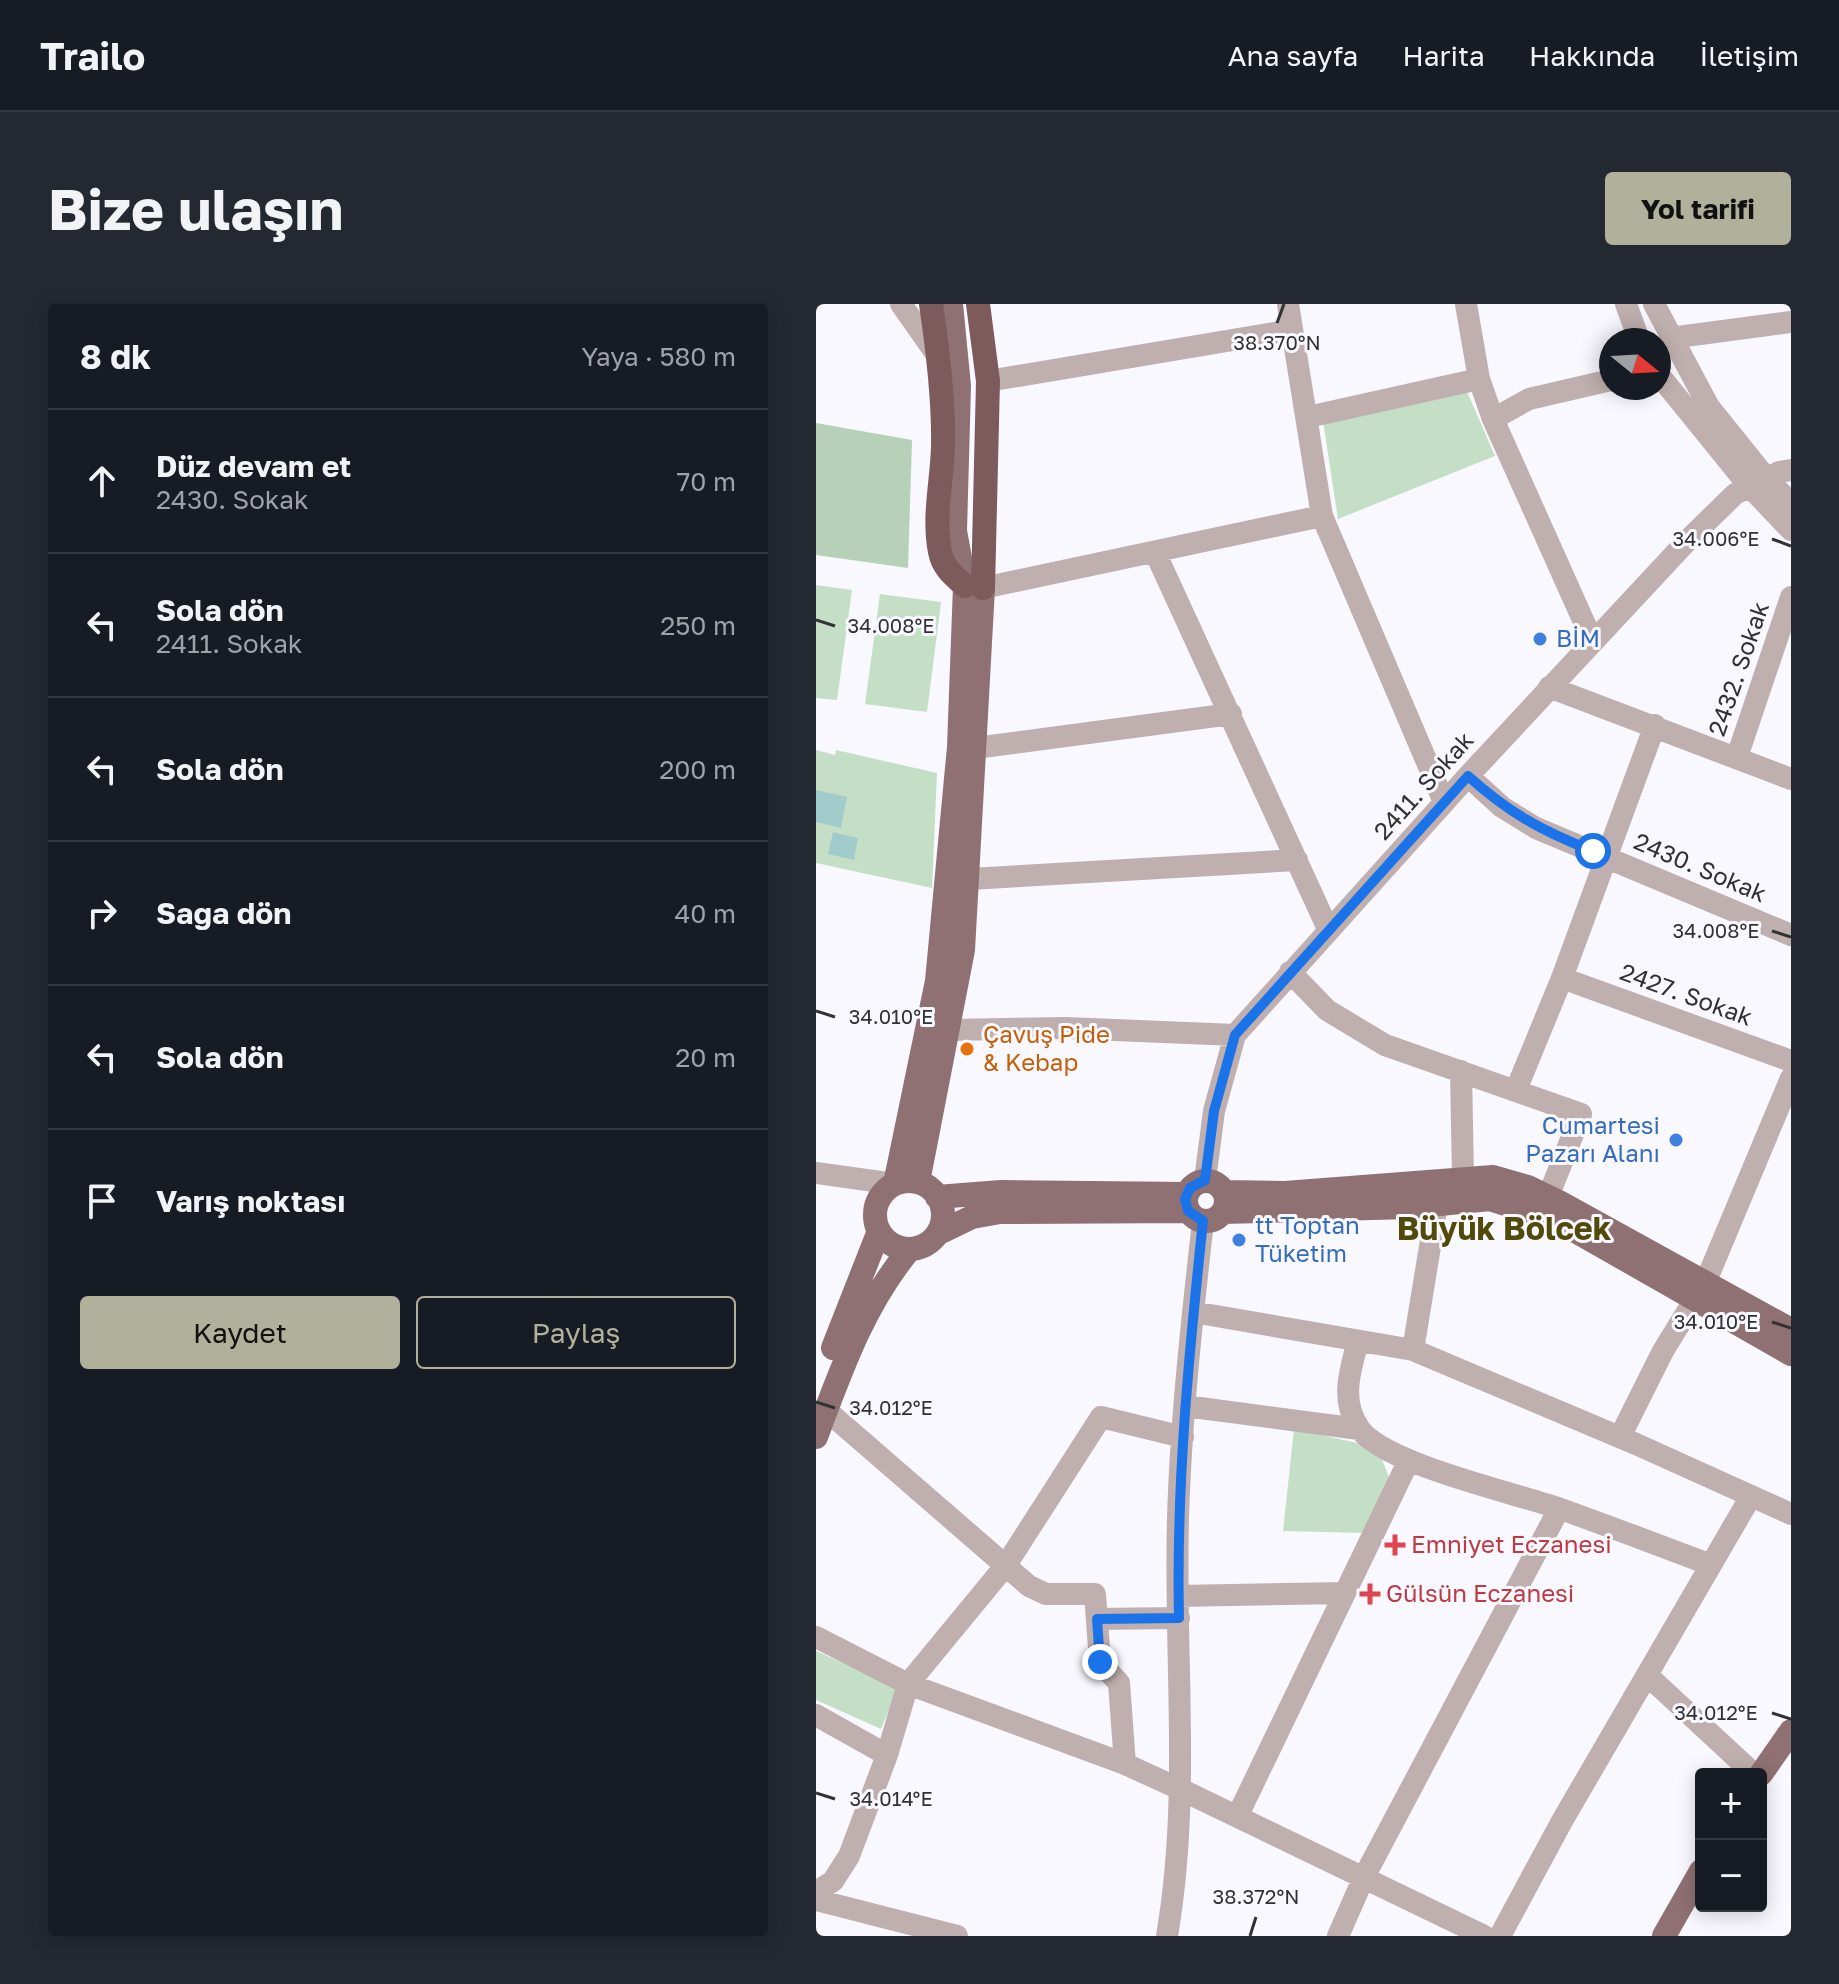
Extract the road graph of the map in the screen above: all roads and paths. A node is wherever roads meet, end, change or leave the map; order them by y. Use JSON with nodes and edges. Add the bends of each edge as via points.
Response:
{"nodes":[{"id":1,"x":901,"y":304,"type":"edge"},
{"id":2,"x":931,"y":304,"type":"edge"},
{"id":3,"x":951,"y":304,"type":"edge"},
{"id":4,"x":964,"y":304,"type":"edge"},
{"id":5,"x":978,"y":304,"type":"edge"},
{"id":6,"x":1288,"y":304,"type":"edge"},
{"id":7,"x":1466,"y":304,"type":"edge"},
{"id":8,"x":1626,"y":304,"type":"edge"},
{"id":9,"x":1654,"y":304,"type":"edge"},
{"id":10,"x":1791,"y":322,"type":"edge"},
{"id":11,"x":1635,"y":328,"type":"edge"},
{"id":12,"x":1665,"y":328,"type":"edge"},
{"id":13,"x":1292,"y":330,"type":"junction"},
{"id":14,"x":1671,"y":338,"type":"edge"},
{"id":15,"x":1671,"y":340,"type":"edge"},
{"id":16,"x":939,"y":358,"type":"junction"},
{"id":17,"x":1479,"y":379,"type":"junction"},
{"id":18,"x":988,"y":381,"type":"junction"},
{"id":19,"x":1599,"y":383,"type":"edge"},
{"id":20,"x":1671,"y":388,"type":"edge"},
{"id":21,"x":1308,"y":417,"type":"junction"},
{"id":22,"x":1493,"y":419,"type":"junction"},
{"id":23,"x":1791,"y":470,"type":"edge"},
{"id":24,"x":1758,"y":482,"type":"junction"},
{"id":25,"x":1791,"y":503,"type":"edge"},
{"id":26,"x":1322,"y":516,"type":"junction"},
{"id":27,"x":1791,"y":530,"type":"edge"},
{"id":28,"x":1155,"y":552,"type":"junction"},
{"id":29,"x":974,"y":587,"type":"junction"},
{"id":30,"x":1791,"y":597,"type":"edge"},
{"id":31,"x":1592,"y":640,"type":"junction"},
{"id":32,"x":1549,"y":687,"type":"junction"},
{"id":33,"x":1231,"y":714,"type":"junction"},
{"id":34,"x":1655,"y":725,"type":"junction"},
{"id":35,"x":975,"y":748,"type":"junction"},
{"id":36,"x":1737,"y":757,"type":"junction"},
{"id":37,"x":1468,"y":776,"type":"junction"},
{"id":38,"x":1791,"y":779,"type":"edge"},
{"id":39,"x":1444,"y":802,"type":"junction"},
{"id":40,"x":1607,"y":857,"type":"junction"},
{"id":41,"x":1297,"y":860,"type":"junction"},
{"id":42,"x":969,"y":879,"type":"junction"},
{"id":43,"x":1328,"y":929,"type":"junction"},
{"id":44,"x":1791,"y":935,"type":"edge"},
{"id":45,"x":1290,"y":972,"type":"junction"},
{"id":46,"x":1562,"y":978,"type":"junction"},
{"id":47,"x":948,"y":1030,"type":"junction"},
{"id":48,"x":1235,"y":1035,"type":"junction"},
{"id":49,"x":1791,"y":1061,"type":"edge"},
{"id":50,"x":1461,"y":1071,"type":"junction"},
{"id":51,"x":1791,"y":1078,"type":"edge"},
{"id":52,"x":1516,"y":1090,"type":"junction"},
{"id":53,"x":816,"y":1173,"type":"edge"},
{"id":54,"x":1463,"y":1177,"type":"junction"},
{"id":55,"x":906,"y":1183,"type":"junction"},
{"id":56,"x":937,"y":1197,"type":"junction"},
{"id":57,"x":1548,"y":1197,"type":"junction"},
{"id":58,"x":1205,"y":1202,"type":"junction"},
{"id":59,"x":1437,"y":1204,"type":"junction"},
{"id":60,"x":879,"y":1231,"type":"junction"},
{"id":61,"x":937,"y":1234,"type":"junction"},
{"id":62,"x":910,"y":1249,"type":"junction"},
{"id":63,"x":1700,"y":1290,"type":"junction"},
{"id":64,"x":1193,"y":1312,"type":"junction"},
{"id":65,"x":1791,"y":1330,"type":"edge"},
{"id":66,"x":1358,"y":1341,"type":"junction"},
{"id":67,"x":1413,"y":1350,"type":"junction"},
{"id":68,"x":1791,"y":1354,"type":"edge"},
{"id":69,"x":821,"y":1401,"type":"edge"},
{"id":70,"x":1185,"y":1406,"type":"junction"},
{"id":71,"x":1359,"y":1429,"type":"junction"},
{"id":72,"x":816,"y":1437,"type":"edge"},
{"id":73,"x":1183,"y":1437,"type":"junction"},
{"id":74,"x":1620,"y":1437,"type":"junction"},
{"id":75,"x":1409,"y":1460,"type":"junction"},
{"id":76,"x":1751,"y":1496,"type":"junction"},
{"id":77,"x":1559,"y":1509,"type":"junction"},
{"id":78,"x":1791,"y":1514,"type":"edge"},
{"id":79,"x":1006,"y":1565,"type":"junction"},
{"id":80,"x":1711,"y":1565,"type":"junction"},
{"id":81,"x":1345,"y":1593,"type":"junction"},
{"id":82,"x":1179,"y":1607,"type":"junction"},
{"id":83,"x":1097,"y":1619,"type":"junction"},
{"id":84,"x":816,"y":1637,"type":"edge"},
{"id":85,"x":1647,"y":1675,"type":"junction"},
{"id":86,"x":908,"y":1684,"type":"junction"},
{"id":87,"x":816,"y":1715,"type":"edge"},
{"id":88,"x":1791,"y":1731,"type":"edge"},
{"id":89,"x":887,"y":1755,"type":"junction"},
{"id":90,"x":1125,"y":1764,"type":"junction"},
{"id":91,"x":1748,"y":1768,"type":"edge"},
{"id":92,"x":1765,"y":1768,"type":"edge"},
{"id":93,"x":1182,"y":1790,"type":"junction"},
{"id":94,"x":1238,"y":1815,"type":"junction"},
{"id":95,"x":1364,"y":1877,"type":"junction"},
{"id":96,"x":1695,"y":1882,"type":"edge"},
{"id":97,"x":816,"y":1892,"type":"edge"},
{"id":98,"x":816,"y":1900,"type":"edge"},
{"id":99,"x":957,"y":1936,"type":"edge"},
{"id":100,"x":1167,"y":1936,"type":"edge"},
{"id":101,"x":1338,"y":1936,"type":"edge"},
{"id":102,"x":1484,"y":1936,"type":"edge"},
{"id":103,"x":1500,"y":1936,"type":"edge"},
{"id":104,"x":1664,"y":1936,"type":"edge"}],
"edges":[{"from":1,"to":16,"type":"street"},
{"from":2,"to":16,"type":"highway"},
{"from":3,"to":29,"type":"main road","via":[[959,386],[955,531]]},
{"from":4,"to":29,"type":"main road","via":[[972,382],[968,526]]},
{"from":5,"to":18,"type":"highway"},
{"from":6,"to":13,"type":"street"},
{"from":7,"to":17,"type":"street"},
{"from":8,"to":11,"type":"street"},
{"from":9,"to":12,"type":"street"},
{"from":10,"to":14,"type":"street"},
{"from":13,"to":18,"type":"street"},
{"from":13,"to":21,"type":"street"},
{"from":15,"to":24,"type":"street"},
{"from":16,"to":29,"type":"highway","via":[[940,555],[948,571]]},
{"from":17,"to":21,"type":"street"},
{"from":17,"to":22,"type":"street"},
{"from":18,"to":29,"type":"highway"},
{"from":19,"to":22,"type":"street","via":[[1529,399]]},
{"from":20,"to":24,"type":"street"},
{"from":21,"to":26,"type":"street"},
{"from":22,"to":31,"type":"street"},
{"from":23,"to":24,"type":"street"},
{"from":24,"to":25,"type":"street"},
{"from":24,"to":27,"type":"street"},
{"from":24,"to":31,"type":"street","name":"2411. Sokak","via":[[1735,494]]},
{"from":26,"to":28,"type":"street"},
{"from":26,"to":39,"type":"street"},
{"from":28,"to":29,"type":"street"},
{"from":28,"to":33,"type":"street"},
{"from":29,"to":35,"type":"main road"},
{"from":29,"to":55,"type":"main road","via":[[945,917]]},
{"from":30,"to":36,"type":"street","name":"2432. Sokak"},
{"from":31,"to":32,"type":"street","name":"2411. Sokak"},
{"from":32,"to":34,"type":"street"},
{"from":32,"to":37,"type":"street","name":"2411. Sokak"},
{"from":33,"to":35,"type":"street"},
{"from":33,"to":41,"type":"street"},
{"from":34,"to":36,"type":"street"},
{"from":34,"to":40,"type":"street"},
{"from":35,"to":42,"type":"main road"},
{"from":36,"to":38,"type":"street"},
{"from":37,"to":39,"type":"street","name":"2411. Sokak"},
{"from":37,"to":40,"type":"street","name":"2430. Sokak","via":[[1536,828]]},
{"from":39,"to":43,"type":"street","name":"2411. Sokak"},
{"from":40,"to":44,"type":"street","name":"2430. Sokak"},
{"from":40,"to":46,"type":"street"},
{"from":41,"to":42,"type":"street"},
{"from":41,"to":43,"type":"street"},
{"from":42,"to":47,"type":"main road"},
{"from":43,"to":45,"type":"street","name":"2411. Sokak"},
{"from":45,"to":48,"type":"street","name":"2411. Sokak"},
{"from":45,"to":50,"type":"street","via":[[1327,1010],[1385,1045]]},
{"from":46,"to":49,"type":"street","name":"2427. Sokak"},
{"from":46,"to":52,"type":"street"},
{"from":47,"to":48,"type":"street","via":[[1066,1028]]},
{"from":47,"to":55,"type":"main road"},
{"from":48,"to":58,"type":"street","name":"2411. Sokak","via":[[1214,1111]]},
{"from":50,"to":52,"type":"street"},
{"from":50,"to":54,"type":"street"},
{"from":51,"to":63,"type":"street"},
{"from":52,"to":57,"type":"street","via":[[1581,1114]]},
{"from":53,"to":55,"type":"street"},
{"from":54,"to":57,"type":"main road","via":[[1493,1177]]},
{"from":54,"to":58,"type":"main road"},
{"from":55,"to":56,"type":"main road"},
{"from":55,"to":60,"type":"main road","via":[[880,1197]]},
{"from":56,"to":58,"type":"main road","via":[[1001,1192]]},
{"from":56,"to":61,"type":"main road","via":[[942,1212]]},
{"from":57,"to":63,"type":"main road"},
{"from":58,"to":59,"type":"main road"},
{"from":58,"to":61,"type":"main road","via":[[1000,1212],[972,1217]]},
{"from":58,"to":64,"type":"street","name":"2411. Sokak"},
{"from":59,"to":63,"type":"main road","via":[[1490,1199],[1515,1205]]},
{"from":59,"to":67,"type":"street"},
{"from":60,"to":62,"type":"main road","via":[[890,1244]]},
{"from":60,"to":69,"type":"main road"},
{"from":61,"to":62,"type":"main road"},
{"from":62,"to":69,"type":"main road","via":[[891,1272]]},
{"from":63,"to":65,"type":"main road"},
{"from":63,"to":68,"type":"main road"},
{"from":63,"to":74,"type":"street"},
{"from":64,"to":66,"type":"street"},
{"from":64,"to":70,"type":"street","name":"2411. Sokak"},
{"from":66,"to":67,"type":"street"},
{"from":66,"to":71,"type":"street","via":[[1347,1404]]},
{"from":67,"to":74,"type":"street"},
{"from":69,"to":72,"type":"main road"},
{"from":69,"to":79,"type":"street"},
{"from":70,"to":71,"type":"street"},
{"from":70,"to":73,"type":"street","name":"2411. Sokak"},
{"from":71,"to":75,"type":"street","via":[[1374,1444]]},
{"from":73,"to":79,"type":"street","via":[[1101,1417]]},
{"from":73,"to":82,"type":"street","name":"2411. Sokak"},
{"from":74,"to":76,"type":"street"},
{"from":75,"to":77,"type":"street"},
{"from":75,"to":81,"type":"street"},
{"from":76,"to":78,"type":"street"},
{"from":76,"to":80,"type":"street"},
{"from":77,"to":80,"type":"street"},
{"from":77,"to":95,"type":"street"},
{"from":79,"to":83,"type":"street","via":[[1046,1594],[1095,1594]]},
{"from":79,"to":86,"type":"street"},
{"from":80,"to":85,"type":"street"},
{"from":81,"to":82,"type":"street"},
{"from":81,"to":94,"type":"street"},
{"from":82,"to":83,"type":"street"},
{"from":82,"to":93,"type":"street","name":"2411. Sokak"},
{"from":83,"to":90,"type":"street","via":[[1100,1662],[1119,1683]]},
{"from":84,"to":86,"type":"street"},
{"from":85,"to":91,"type":"street"},
{"from":85,"to":103,"type":"street"},
{"from":86,"to":89,"type":"street"},
{"from":86,"to":90,"type":"street"},
{"from":87,"to":89,"type":"street"},
{"from":88,"to":92,"type":"main road"},
{"from":89,"to":97,"type":"street","via":[[849,1856],[833,1881]]},
{"from":90,"to":93,"type":"street"},
{"from":93,"to":94,"type":"street"},
{"from":93,"to":100,"type":"street","name":"2411. Sokak"},
{"from":94,"to":95,"type":"street"},
{"from":95,"to":101,"type":"street"},
{"from":95,"to":102,"type":"street"},
{"from":96,"to":104,"type":"main road"},
{"from":98,"to":99,"type":"street"}]}
